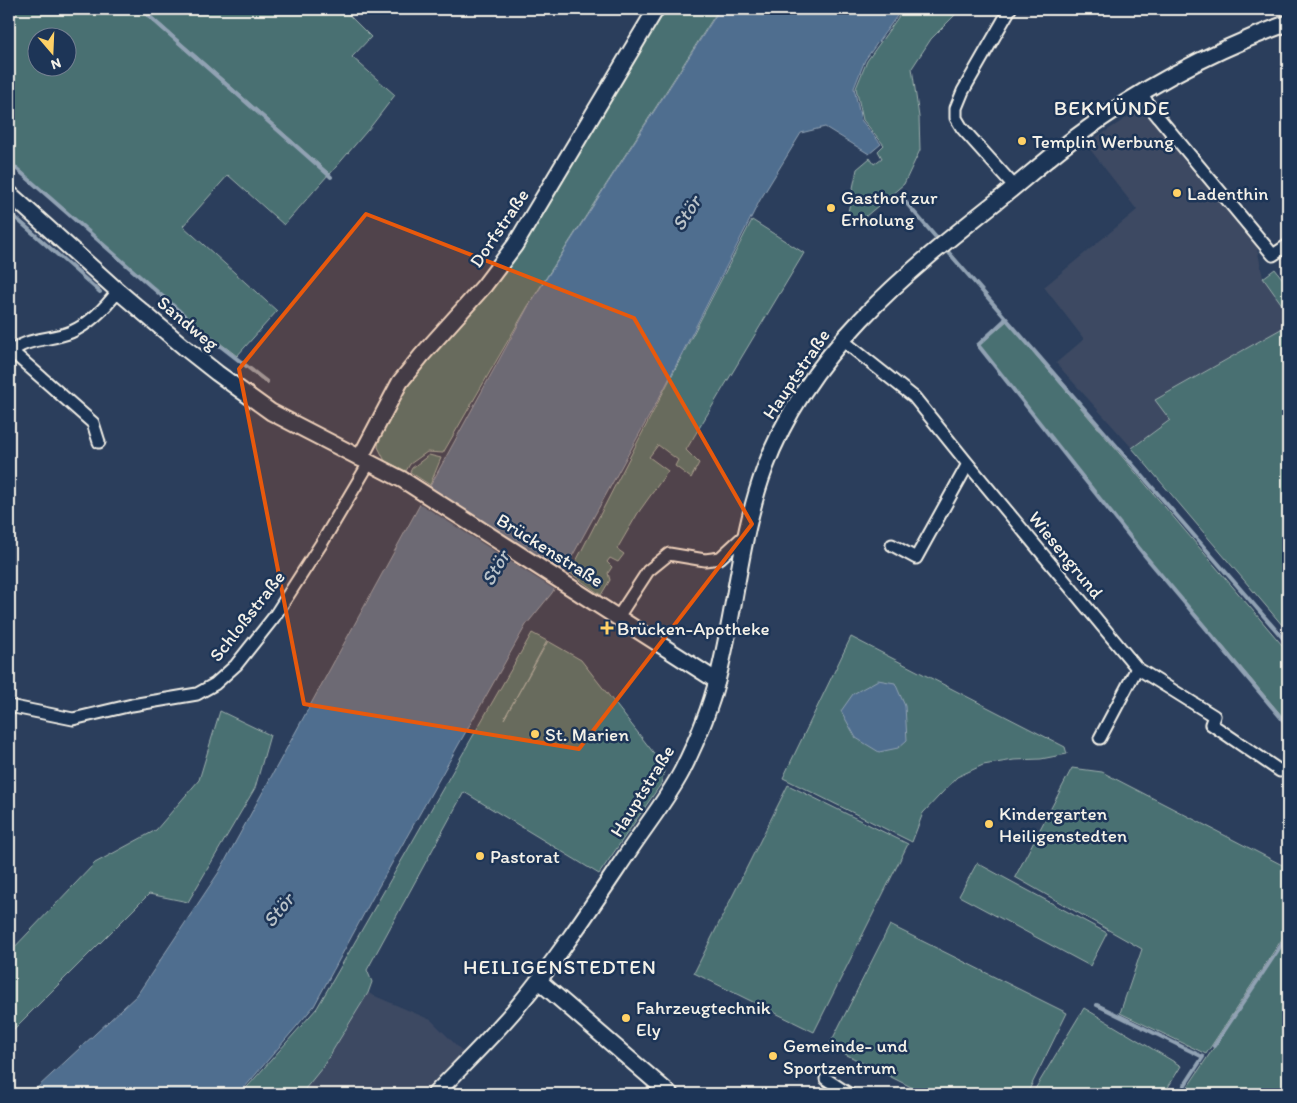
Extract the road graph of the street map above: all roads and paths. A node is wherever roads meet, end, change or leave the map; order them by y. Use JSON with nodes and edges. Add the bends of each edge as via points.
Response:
{"nodes":[{"id":1,"x":656,"y":9,"type":"edge"},
{"id":2,"x":1010,"y":9,"type":"edge"},
{"id":3,"x":1288,"y":23,"type":"edge"},
{"id":4,"x":1141,"y":92,"type":"junction"},
{"id":5,"x":1015,"y":187,"type":"junction"},
{"id":6,"x":9,"y":193,"type":"edge"},
{"id":7,"x":1288,"y":245,"type":"edge"},
{"id":8,"x":118,"y":291,"type":"junction"},
{"id":9,"x":842,"y":339,"type":"junction"},
{"id":10,"x":9,"y":351,"type":"edge"},
{"id":11,"x":99,"y":442,"type":"dead end"},
{"id":12,"x":364,"y":461,"type":"junction"},
{"id":13,"x":968,"y":464,"type":"junction"},
{"id":14,"x":745,"y":535,"type":"junction"},
{"id":15,"x":892,"y":545,"type":"dead end"},
{"id":16,"x":618,"y":617,"type":"junction"},
{"id":17,"x":1137,"y":668,"type":"junction"},
{"id":18,"x":717,"y":681,"type":"junction"},
{"id":19,"x":9,"y":706,"type":"edge"},
{"id":20,"x":1100,"y":738,"type":"dead end"},
{"id":21,"x":1280,"y":771,"type":"dead end"},
{"id":22,"x":539,"y":981,"type":"junction"},
{"id":23,"x":826,"y":1079,"type":"dead end"},
{"id":24,"x":435,"y":1094,"type":"edge"},
{"id":25,"x":670,"y":1094,"type":"edge"},
{"id":26,"x":850,"y":1094,"type":"edge"}],
"edges":[{"from":1,"to":12,"type":"street","name":"Dorfstraße","via":[[515,246],[400,382]]},
{"from":2,"to":5,"type":"street","via":[[963,91],[956,108],[956,118]]},
{"from":3,"to":4,"type":"street","name":"Hauptstraße","via":[[1242,41]]},
{"from":4,"to":5,"type":"street","name":"Hauptstraße","via":[[1079,134]]},
{"from":4,"to":7,"type":"street","via":[[1272,255]]},
{"from":5,"to":9,"type":"street","name":"Hauptstraße","via":[[944,243]]},
{"from":6,"to":8,"type":"street","name":"Sandweg"},
{"from":8,"to":10,"type":"street","via":[[91,319],[70,332],[27,342]]},
{"from":8,"to":12,"type":"street","name":"Sandweg","via":[[216,373],[271,412]]},
{"from":9,"to":13,"type":"street","name":"Wiesengrund","via":[[914,396]]},
{"from":9,"to":14,"type":"street","name":"Hauptstraße","via":[[784,422],[764,469]]},
{"from":10,"to":11,"type":"street","via":[[93,423]]},
{"from":12,"to":16,"type":"street","name":"Brückenstraße","via":[[409,484]]},
{"from":12,"to":19,"type":"street","name":"Schloßstraße","via":[[322,541],[274,617],[236,665],[215,684],[197,694],[72,719]]},
{"from":13,"to":15,"type":"street","via":[[916,558]]},
{"from":13,"to":17,"type":"street","name":"Wiesengrund"},
{"from":14,"to":16,"type":"street","via":[[720,558],[705,560],[669,554],[648,571]]},
{"from":14,"to":18,"type":"street","name":"Hauptstraße"},
{"from":16,"to":18,"type":"street","name":"Brückenstraße"},
{"from":17,"to":20,"type":"street"},
{"from":17,"to":21,"type":"street","name":"Wiesengrund","via":[[1214,716],[1211,724]]},
{"from":18,"to":22,"type":"street","name":"Hauptstraße","via":[[704,722],[681,773]]},
{"from":22,"to":24,"type":"street","name":"Hauptstraße"},
{"from":22,"to":25,"type":"street"},
{"from":23,"to":26,"type":"street"}]}
